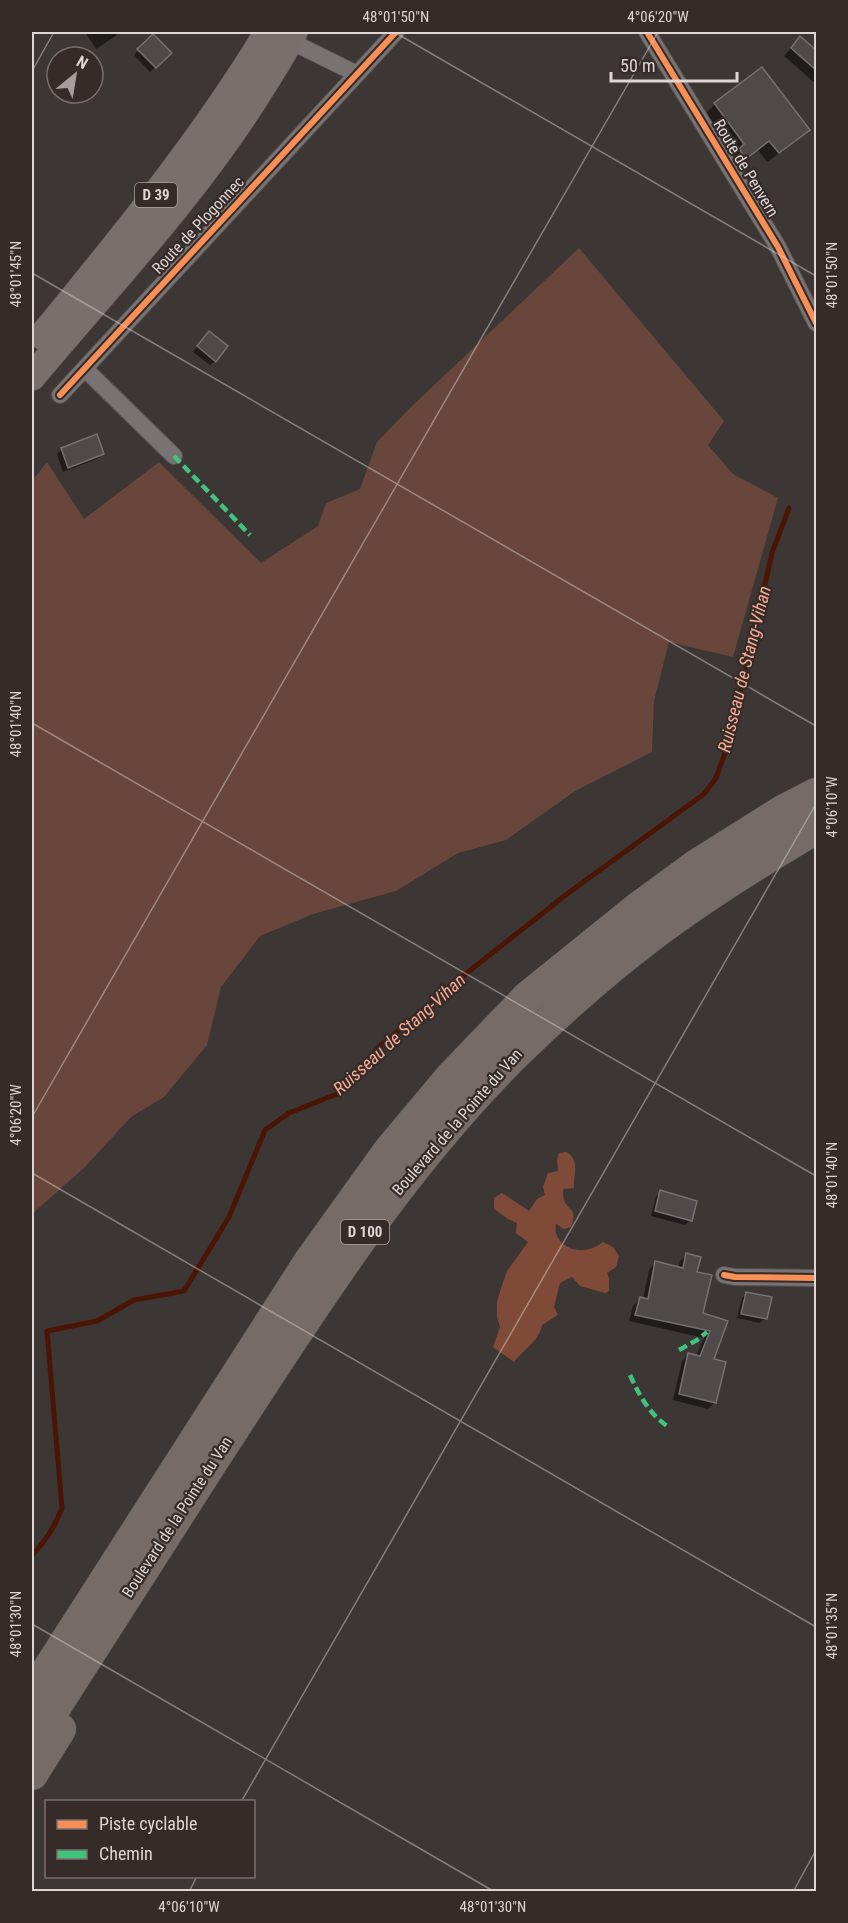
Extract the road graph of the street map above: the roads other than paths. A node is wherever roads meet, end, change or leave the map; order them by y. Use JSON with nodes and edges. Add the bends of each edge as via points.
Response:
{"nodes":[{"id":1,"x":396,"y":32,"type":"edge"},
{"id":2,"x":647,"y":32,"type":"edge"},
{"id":3,"x":277,"y":33,"type":"edge"},
{"id":4,"x":357,"y":74,"type":"junction"},
{"id":5,"x":816,"y":323,"type":"edge"},
{"id":6,"x":32,"y":349,"type":"edge"},
{"id":7,"x":84,"y":369,"type":"junction"},
{"id":8,"x":32,"y":377,"type":"edge"},
{"id":9,"x":60,"y":395,"type":"dead end"},
{"id":10,"x":174,"y":456,"type":"dead end"},
{"id":11,"x":816,"y":794,"type":"edge"},
{"id":12,"x":816,"y":828,"type":"edge"},
{"id":13,"x":724,"y":1275,"type":"dead end"},
{"id":14,"x":816,"y":1278,"type":"edge"},
{"id":15,"x":250,"y":1404,"type":"junction"},
{"id":16,"x":32,"y":1695,"type":"edge"},
{"id":17,"x":32,"y":1743,"type":"edge"},
{"id":18,"x":32,"y":1774,"type":"edge"}],
"edges":[{"from":1,"to":4,"type":"street"},
{"from":2,"to":5,"type":"street","name":"Route de Penvern","via":[[778,248]]},
{"from":3,"to":4,"type":"street"},
{"from":3,"to":6,"type":"main road","number":"D 39","via":[[156,195]]},
{"from":3,"to":8,"type":"main road","name":"Route de Plogonnec","number":"D 39","via":[[241,120],[191,190]]},
{"from":4,"to":7,"type":"street","name":"Route de Plogonnec"},
{"from":7,"to":9,"type":"street","name":"Route de Plogonnec"},
{"from":7,"to":10,"type":"street"},
{"from":11,"to":16,"type":"highway","name":"Boulevard de la Pointe du Van","number":"D 100","via":[[697,864],[637,909],[528,997],[451,1077],[389,1151],[310,1261]]},
{"from":12,"to":15,"type":"highway","name":"Boulevard de la Pointe du Van","number":"D 100","via":[[654,933],[583,991],[512,1057],[394,1193],[334,1275]]},
{"from":13,"to":14,"type":"street"},
{"from":15,"to":17,"type":"highway","name":"Boulevard de la Pointe du Van","number":"D 100"},
{"from":15,"to":18,"type":"highway","number":"D 100","via":[[94,1677]]}]}
